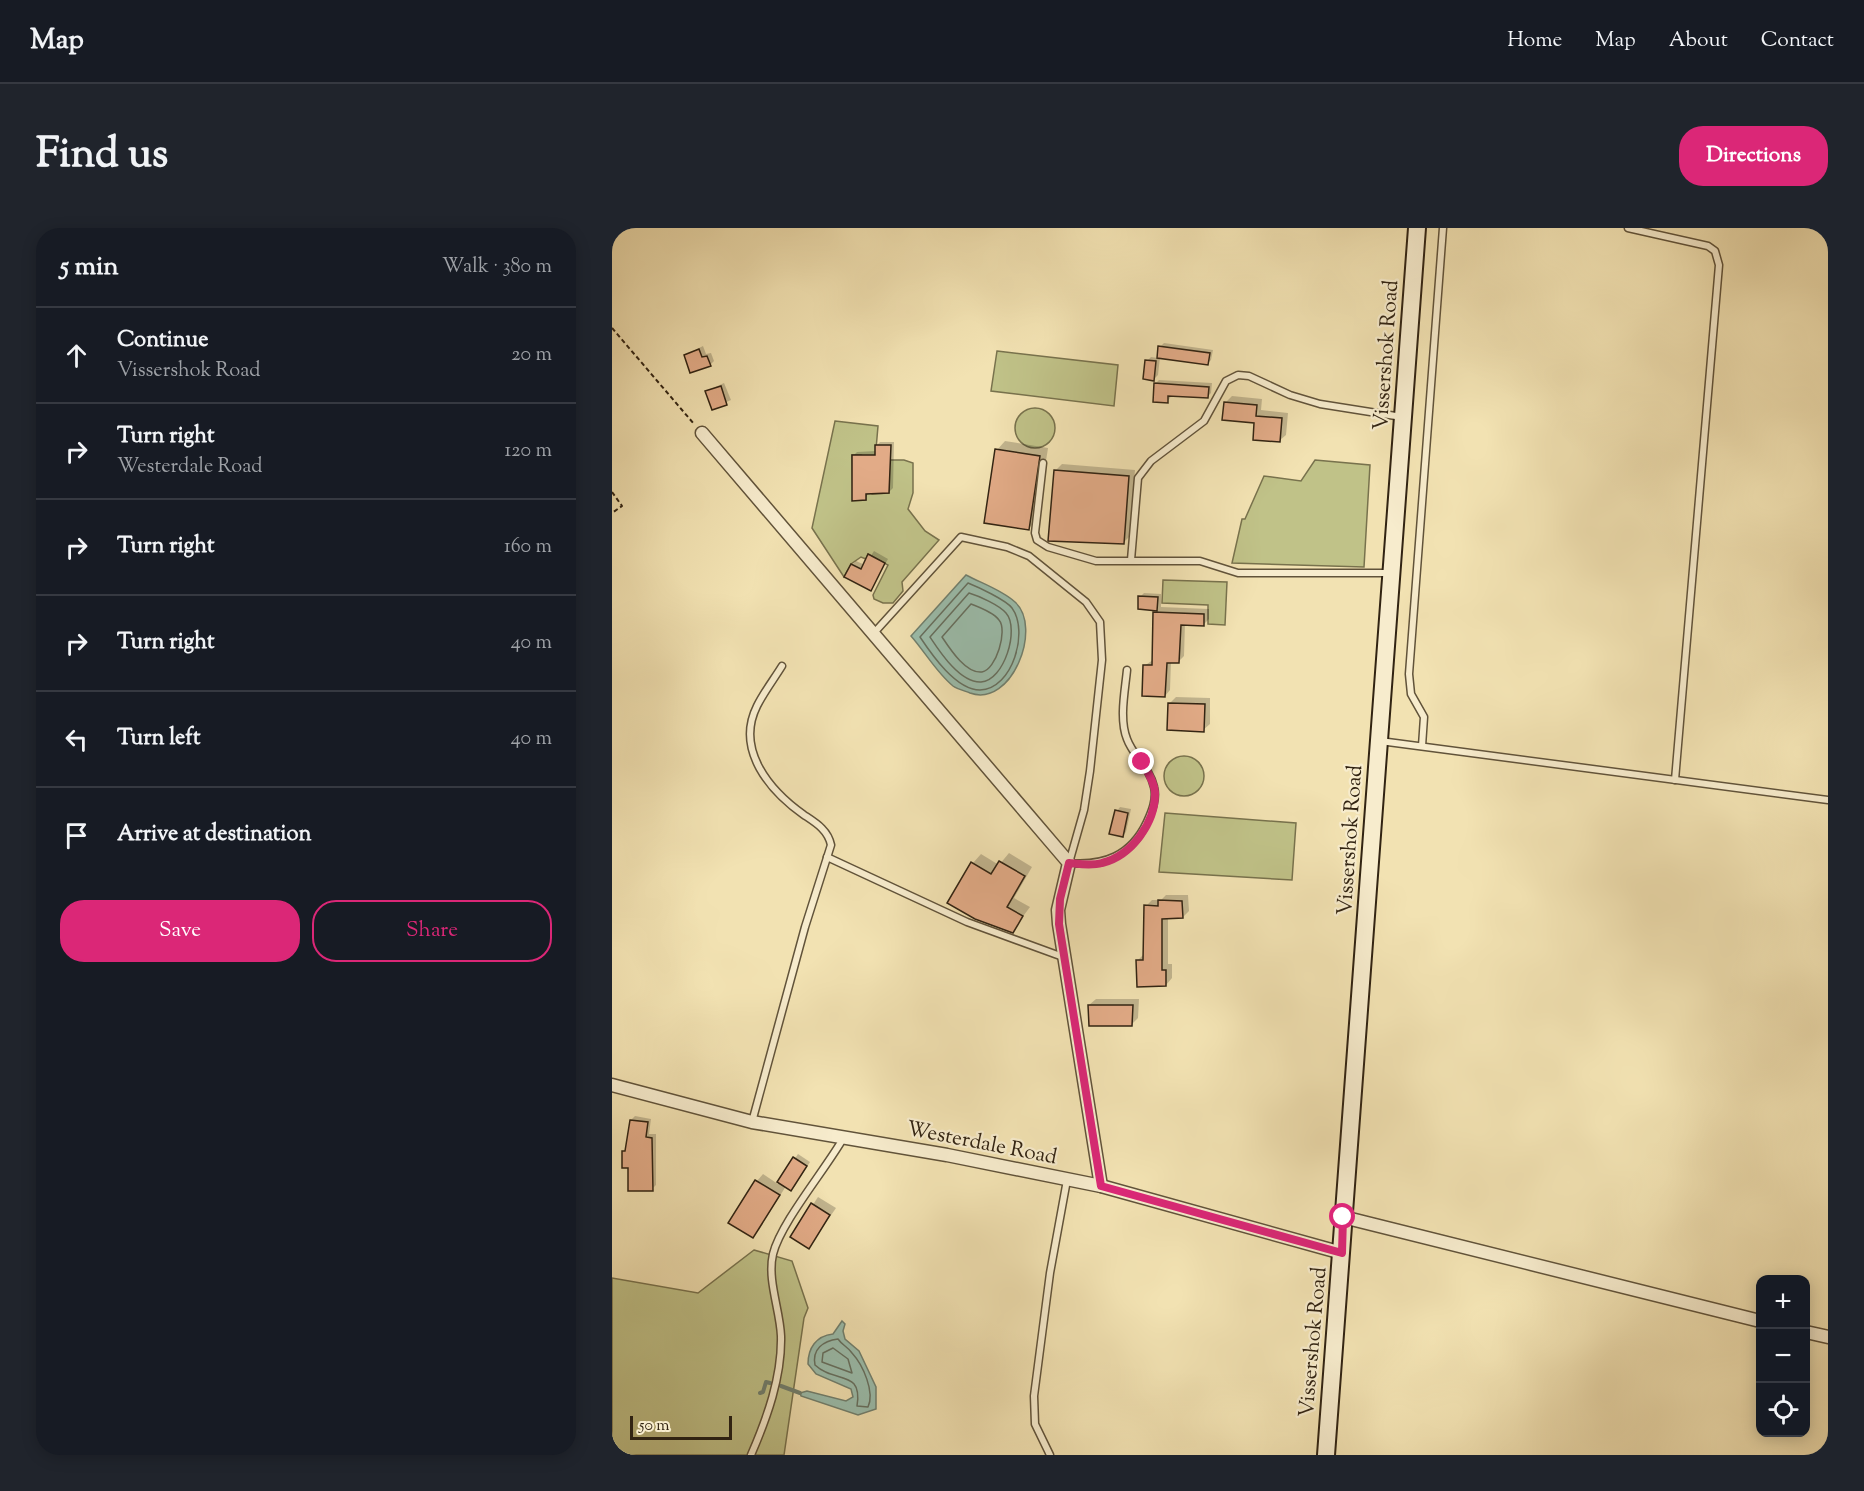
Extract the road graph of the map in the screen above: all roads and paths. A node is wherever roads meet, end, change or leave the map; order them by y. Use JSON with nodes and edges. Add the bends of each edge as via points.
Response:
{"nodes":[{"id":1,"x":1417,"y":228,"type":"edge"},
{"id":2,"x":1443,"y":228,"type":"edge"},
{"id":3,"x":1628,"y":228,"type":"edge"},
{"id":4,"x":612,"y":328,"type":"edge"},
{"id":5,"x":1403,"y":417,"type":"junction"},
{"id":6,"x":702,"y":433,"type":"joint"},
{"id":7,"x":1043,"y":463,"type":"dead end"},
{"id":8,"x":612,"y":492,"type":"edge"},
{"id":9,"x":612,"y":513,"type":"edge"},
{"id":10,"x":1131,"y":560,"type":"junction"},
{"id":11,"x":1392,"y":573,"type":"junction"},
{"id":12,"x":872,"y":635,"type":"junction"},
{"id":13,"x":782,"y":666,"type":"dead end"},
{"id":14,"x":1127,"y":670,"type":"dead end"},
{"id":15,"x":1379,"y":741,"type":"junction"},
{"id":16,"x":1422,"y":747,"type":"junction"},
{"id":17,"x":1675,"y":780,"type":"junction"},
{"id":18,"x":1828,"y":800,"type":"edge"},
{"id":19,"x":827,"y":858,"type":"junction"},
{"id":20,"x":1069,"y":863,"type":"junction"},
{"id":21,"x":1063,"y":957,"type":"junction"},
{"id":22,"x":612,"y":1085,"type":"edge"},
{"id":23,"x":752,"y":1122,"type":"junction"},
{"id":24,"x":844,"y":1137,"type":"junction"},
{"id":25,"x":1067,"y":1179,"type":"junction"},
{"id":26,"x":1101,"y":1186,"type":"junction"},
{"id":27,"x":1343,"y":1217,"type":"junction"},
{"id":28,"x":1342,"y":1253,"type":"junction"},
{"id":29,"x":1756,"y":1320,"type":"edge"},
{"id":30,"x":1810,"y":1333,"type":"edge"},
{"id":31,"x":1828,"y":1337,"type":"edge"},
{"id":32,"x":751,"y":1455,"type":"edge"},
{"id":33,"x":1050,"y":1455,"type":"edge"},
{"id":34,"x":1326,"y":1455,"type":"edge"}],
"edges":[{"from":1,"to":5,"type":"main road","name":"Vissershok Road"},
{"from":2,"to":16,"type":"lane","via":[[1409,681],[1411,694],[1424,717]]},
{"from":3,"to":17,"type":"lane","via":[[1708,246],[1715,251],[1719,265]]},
{"from":4,"to":6,"type":"path"},
{"from":5,"to":10,"type":"lane","via":[[1320,404],[1249,376],[1231,377],[1204,421],[1151,461],[1138,477]]},
{"from":5,"to":11,"type":"main road","name":"Vissershok Road"},
{"from":6,"to":12,"type":"street"},
{"from":7,"to":10,"type":"lane","via":[[1037,540],[1096,561]]},
{"from":8,"to":9,"type":"path","via":[[622,506]]},
{"from":10,"to":11,"type":"lane","via":[[1200,561],[1238,573]]},
{"from":11,"to":15,"type":"main road","name":"Vissershok Road"},
{"from":12,"to":20,"type":"street"},
{"from":12,"to":20,"type":"lane","via":[[961,537],[1029,556],[1093,609],[1102,631],[1102,660],[1084,810]]},
{"from":13,"to":19,"type":"lane","via":[[751,722],[753,753],[772,790],[827,834],[831,845]]},
{"from":14,"to":20,"type":"lane","via":[[1124,724],[1127,739],[1154,784],[1152,810],[1140,837],[1118,856],[1099,864]]},
{"from":15,"to":16,"type":"lane"},
{"from":15,"to":27,"type":"main road","name":"Vissershok Road"},
{"from":16,"to":17,"type":"lane"},
{"from":17,"to":18,"type":"lane"},
{"from":19,"to":21,"type":"lane","via":[[967,922]]},
{"from":19,"to":23,"type":"lane"},
{"from":20,"to":21,"type":"street","via":[[1058,910]]},
{"from":21,"to":26,"type":"street"},
{"from":22,"to":23,"type":"street","name":"Westerdale Road"},
{"from":23,"to":24,"type":"street","name":"Westerdale Road"},
{"from":24,"to":25,"type":"street","name":"Westerdale Road"},
{"from":24,"to":32,"type":"lane","via":[[787,1226],[773,1256],[781,1336],[779,1364],[772,1400]]},
{"from":25,"to":26,"type":"street","name":"Westerdale Road"},
{"from":25,"to":33,"type":"lane","via":[[1034,1396],[1035,1424]]},
{"from":26,"to":28,"type":"street","name":"Westerdale Road"},
{"from":27,"to":28,"type":"main road","name":"Vissershok Road"},
{"from":27,"to":29,"type":"street"},
{"from":28,"to":34,"type":"main road","name":"Vissershok Road"},
{"from":30,"to":31,"type":"street"}]}
